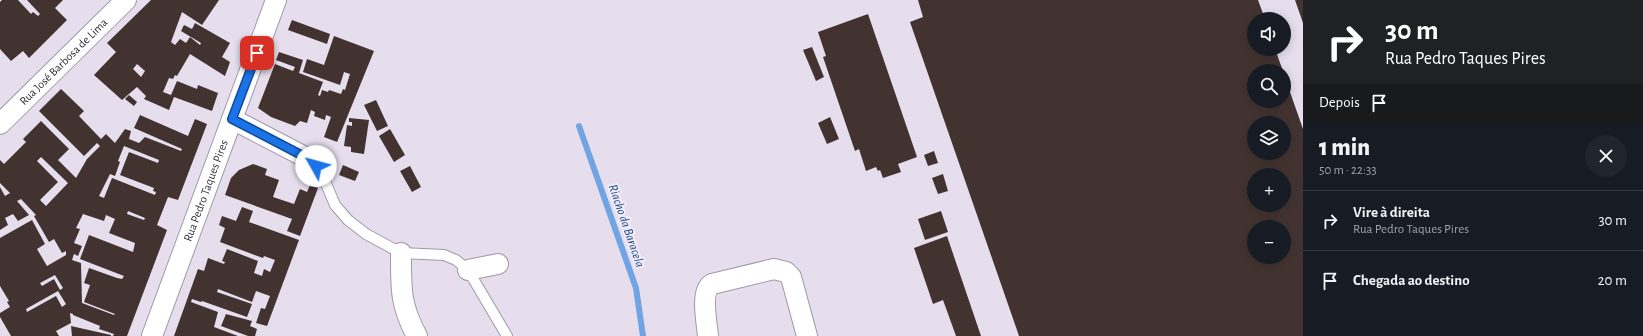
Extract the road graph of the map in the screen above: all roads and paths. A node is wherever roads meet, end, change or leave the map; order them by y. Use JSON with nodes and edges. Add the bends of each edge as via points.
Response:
{"nodes":[{"id":1,"x":126,"y":0,"type":"edge"},
{"id":2,"x":276,"y":0,"type":"edge"},
{"id":3,"x":232,"y":119,"type":"junction"},
{"id":4,"x":0,"y":124,"type":"edge"},
{"id":5,"x":322,"y":174,"type":"joint"},
{"id":6,"x":401,"y":253,"type":"junction"},
{"id":7,"x":498,"y":264,"type":"dead end"},
{"id":8,"x":468,"y":270,"type":"junction"},
{"id":9,"x":152,"y":336,"type":"edge"},
{"id":10,"x":417,"y":336,"type":"edge"},
{"id":11,"x":507,"y":336,"type":"edge"},
{"id":12,"x":708,"y":336,"type":"edge"},
{"id":13,"x":807,"y":336,"type":"edge"}],
"edges":[{"from":1,"to":4,"type":"street","name":"Rua José Barbosa de Lima"},
{"from":2,"to":3,"type":"street","name":"Rua Pedro Taques Pires"},
{"from":3,"to":5,"type":"street","via":[[309,159]]},
{"from":3,"to":9,"type":"street","name":"Rua Pedro Taques Pires"},
{"from":5,"to":6,"type":"lane","via":[[335,205],[348,220],[366,234]]},
{"from":6,"to":8,"type":"lane","via":[[444,255],[456,260]]},
{"from":6,"to":10,"type":"street","via":[[401,296]]},
{"from":7,"to":8,"type":"street"},
{"from":8,"to":11,"type":"lane"},
{"from":12,"to":13,"type":"street","via":[[705,298],[708,286],[774,269],[786,272],[791,277]]}]}
